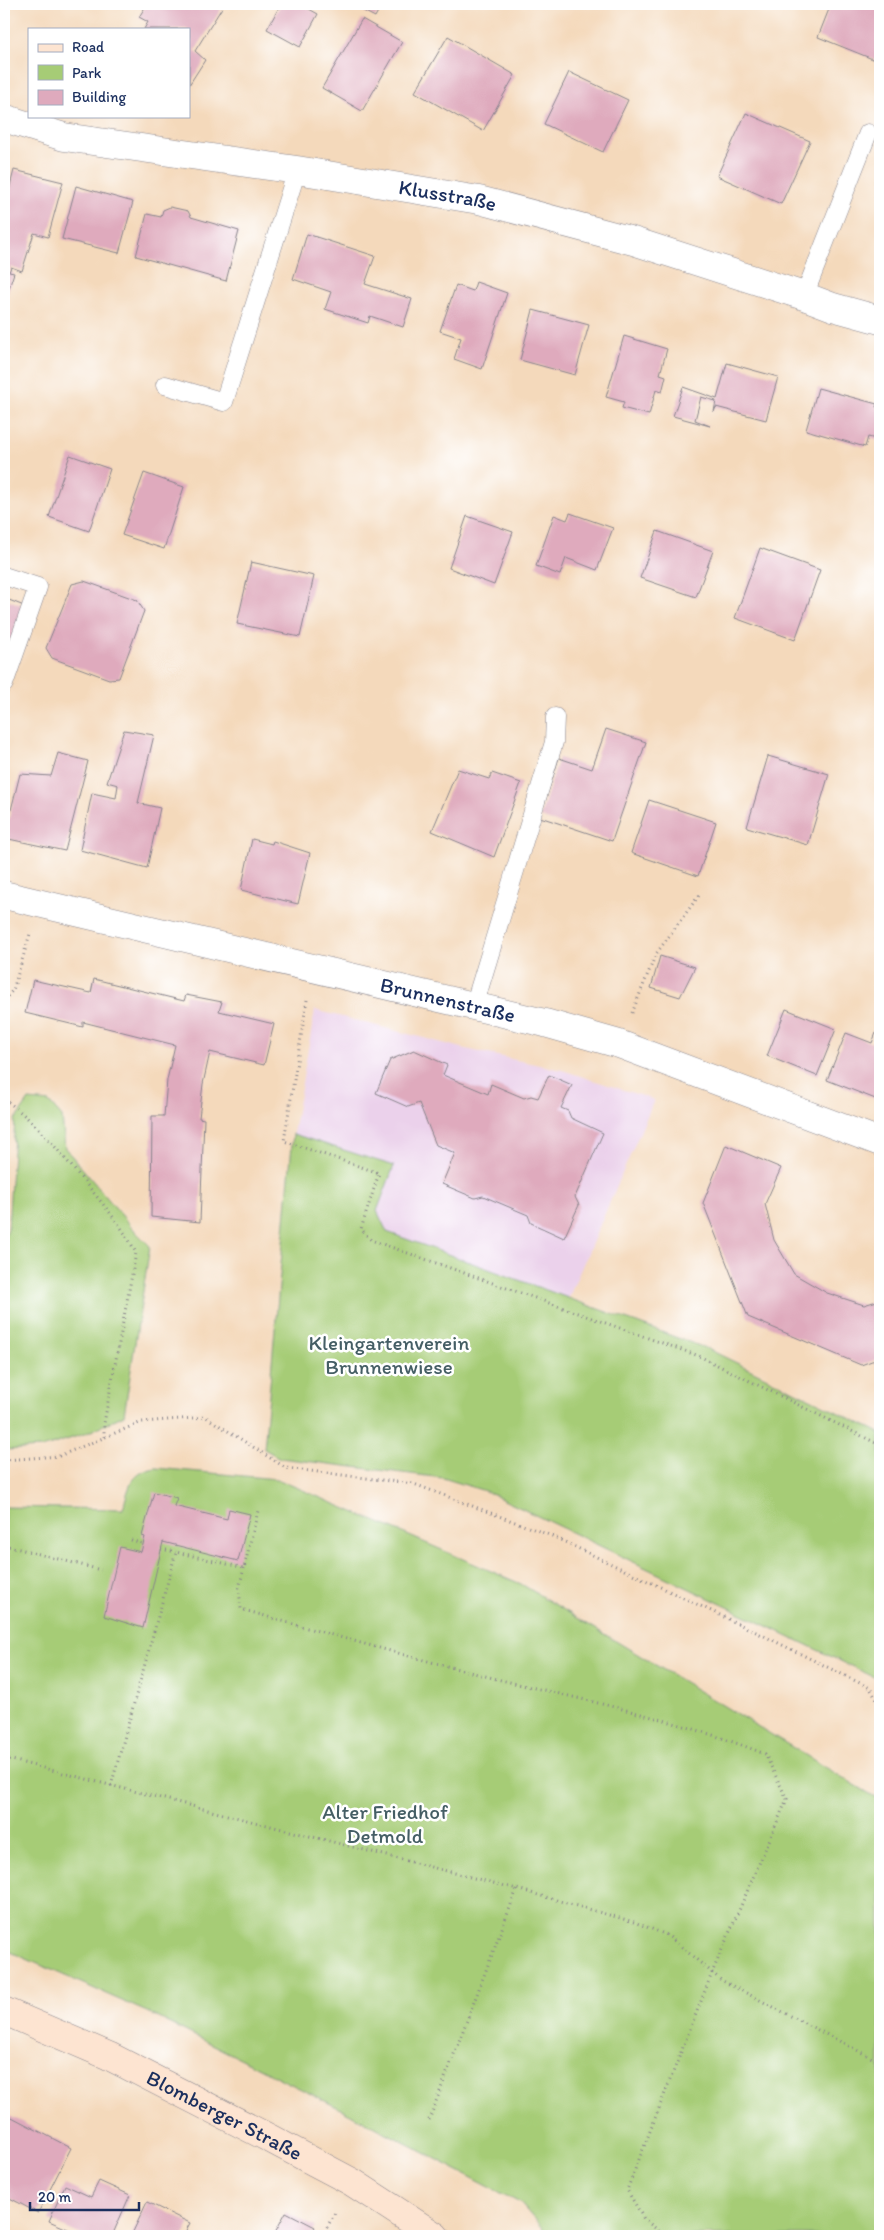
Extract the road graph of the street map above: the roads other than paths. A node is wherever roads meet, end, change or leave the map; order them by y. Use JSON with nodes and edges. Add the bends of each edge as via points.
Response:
{"nodes":[{"id":1,"x":4,"y":118,"type":"edge"},
{"id":2,"x":868,"y":132,"type":"dead end"},
{"id":3,"x":297,"y":170,"type":"junction"},
{"id":4,"x":804,"y":296,"type":"junction"},
{"id":5,"x":880,"y":320,"type":"edge"},
{"id":6,"x":165,"y":385,"type":"dead end"},
{"id":7,"x":4,"y":576,"type":"edge"},
{"id":8,"x":4,"y":684,"type":"edge"},
{"id":9,"x":554,"y":717,"type":"dead end"},
{"id":10,"x":4,"y":895,"type":"edge"},
{"id":11,"x":474,"y":1006,"type":"junction"},
{"id":12,"x":880,"y":1142,"type":"edge"},
{"id":13,"x":4,"y":2011,"type":"edge"},
{"id":14,"x":435,"y":2236,"type":"edge"}],
"edges":[{"from":1,"to":3,"type":"street","name":"Klusstraße","via":[[64,137]]},
{"from":2,"to":4,"type":"lane"},
{"from":3,"to":4,"type":"street","name":"Klusstraße","via":[[479,200],[633,241]]},
{"from":3,"to":6,"type":"lane","via":[[224,402]]},
{"from":4,"to":5,"type":"street","name":"Klusstraße"},
{"from":7,"to":8,"type":"lane","via":[[38,587]]},
{"from":9,"to":11,"type":"lane","via":[[554,742]]},
{"from":10,"to":11,"type":"street","name":"Brunnenstraße"},
{"from":11,"to":12,"type":"street","name":"Brunnenstraße","via":[[620,1044]]},
{"from":13,"to":14,"type":"street","name":"Blomberger Straße","via":[[109,2056],[269,2138],[352,2182]]}]}
